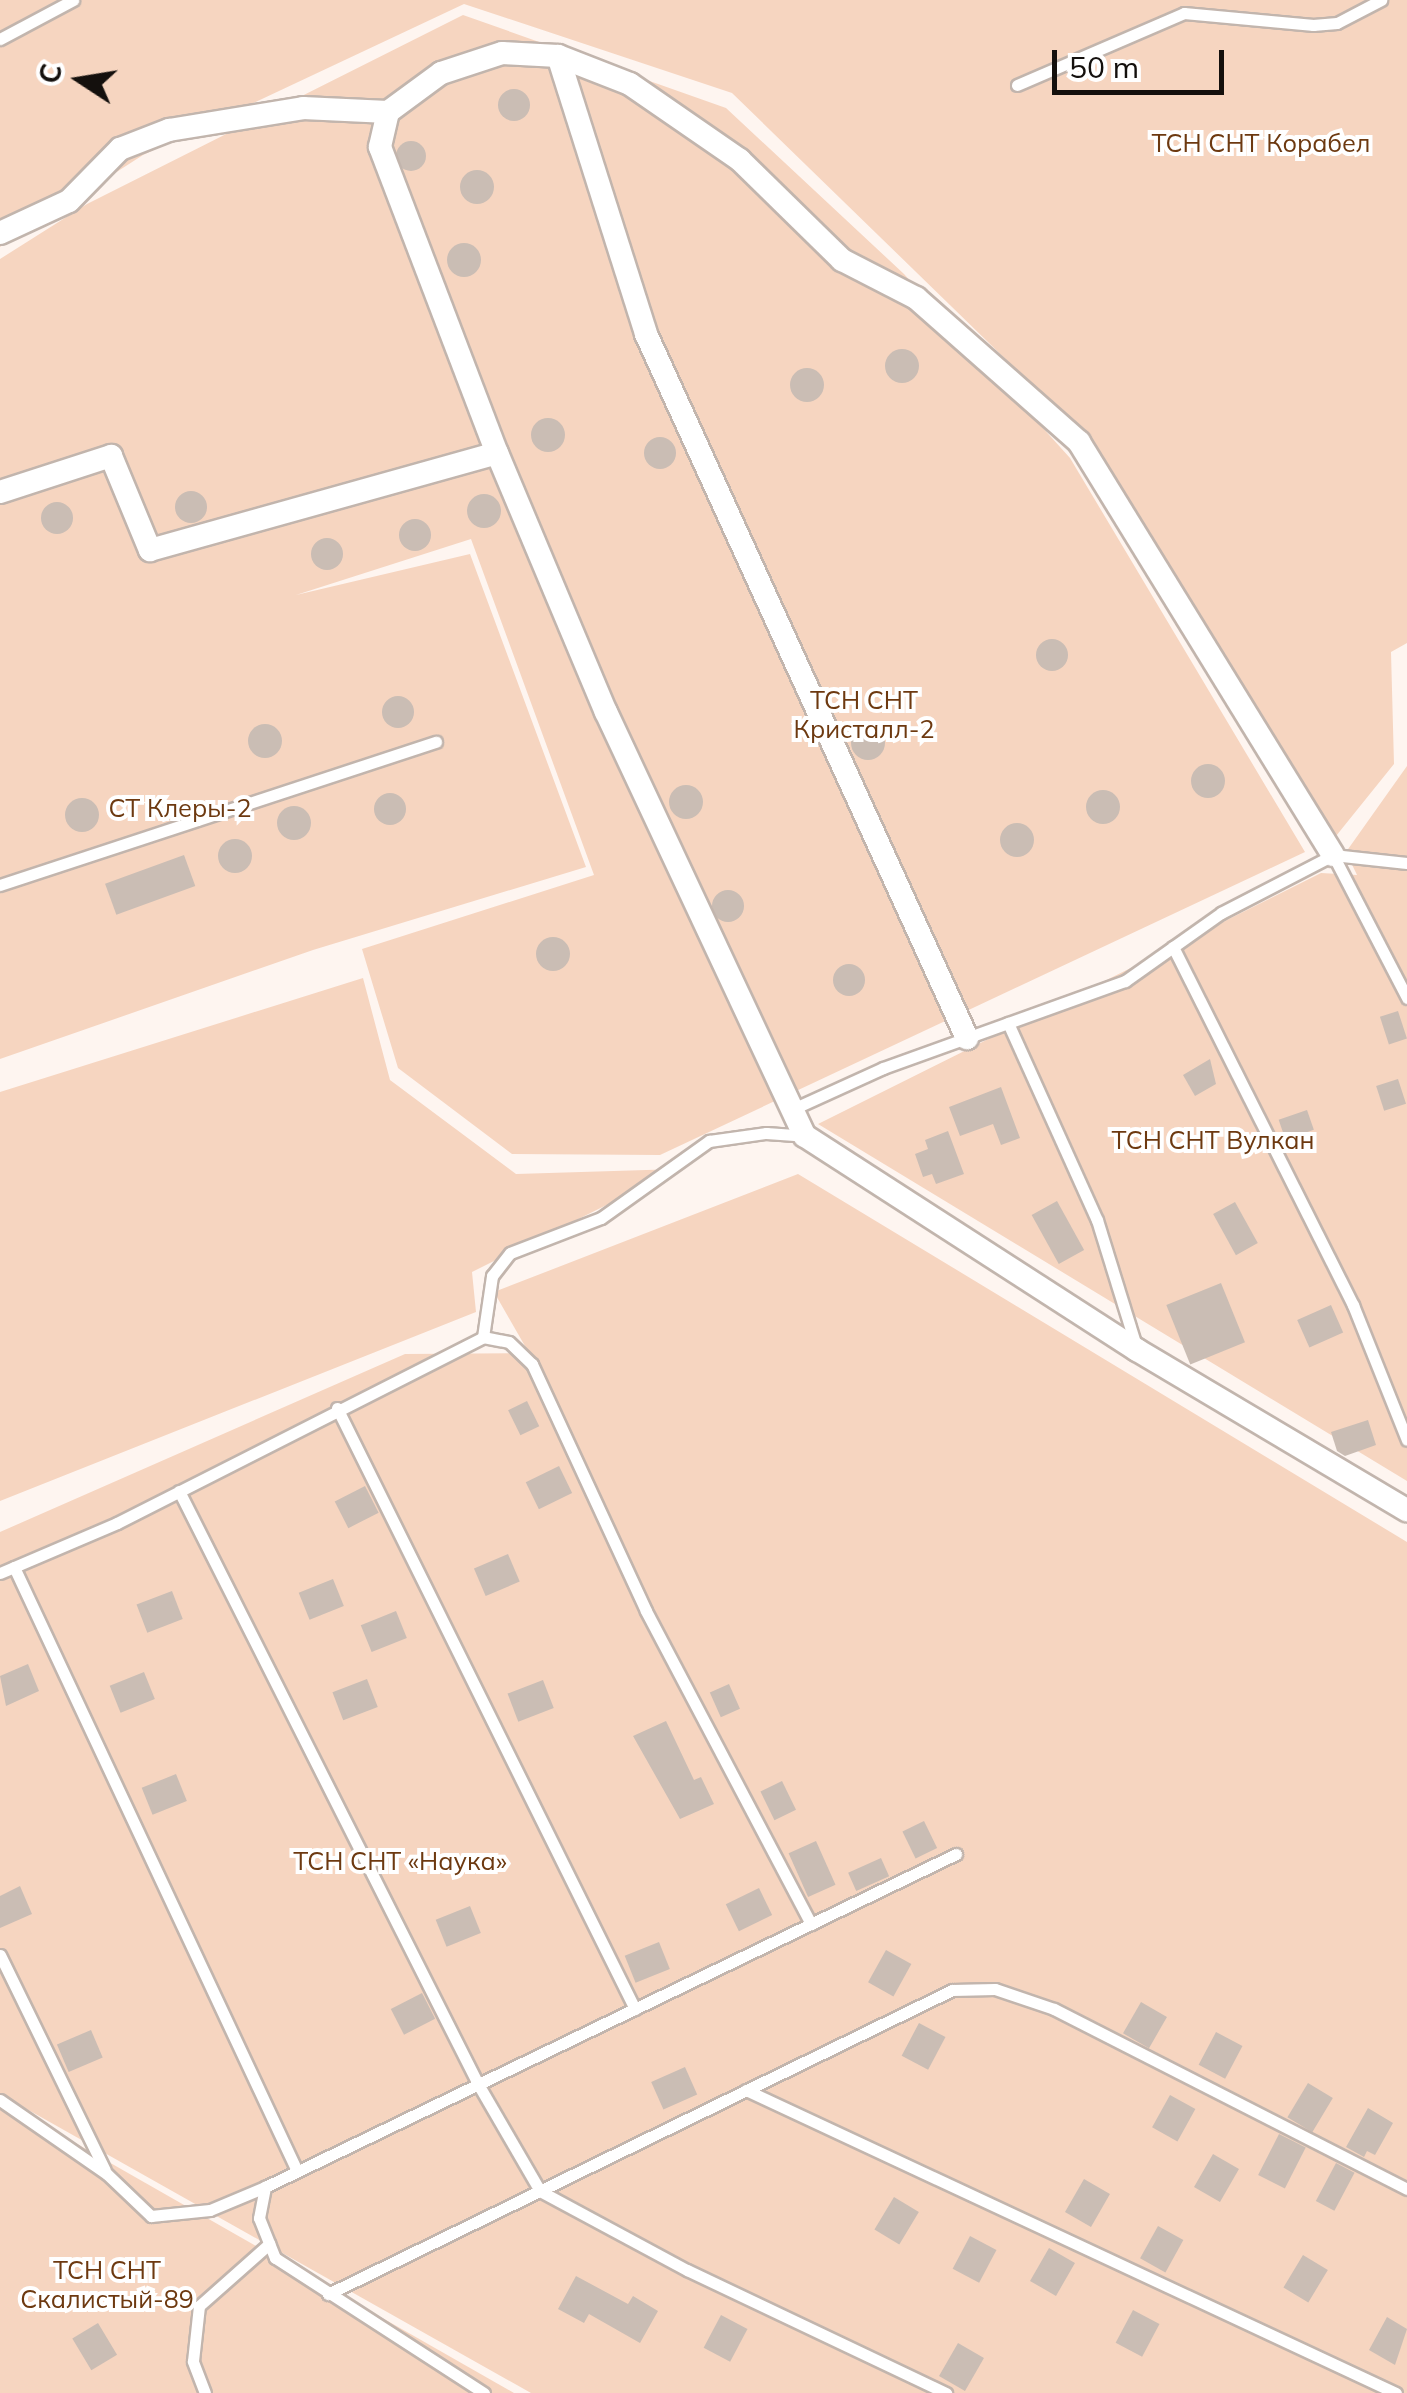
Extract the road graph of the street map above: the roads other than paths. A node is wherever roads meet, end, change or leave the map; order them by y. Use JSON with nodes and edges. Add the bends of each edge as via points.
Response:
{"nodes":[{"id":1,"x":73,"y":0,"type":"edge"},
{"id":2,"x":1381,"y":0,"type":"edge"},
{"id":3,"x":0,"y":40,"type":"edge"},
{"id":4,"x":558,"y":56,"type":"junction"},
{"id":5,"x":1018,"y":85,"type":"dead end"},
{"id":6,"x":388,"y":112,"type":"junction"},
{"id":7,"x":0,"y":233,"type":"edge"},
{"id":8,"x":497,"y":452,"type":"junction"},
{"id":9,"x":0,"y":492,"type":"edge"},
{"id":10,"x":436,"y":742,"type":"dead end"},
{"id":11,"x":1334,"y":855,"type":"junction"},
{"id":12,"x":1407,"y":863,"type":"edge"},
{"id":13,"x":0,"y":885,"type":"edge"},
{"id":14,"x":1173,"y":947,"type":"junction"},
{"id":15,"x":1407,"y":998,"type":"edge"},
{"id":16,"x":1008,"y":1023,"type":"junction"},
{"id":17,"x":967,"y":1038,"type":"junction"},
{"id":18,"x":792,"y":1109,"type":"junction"},
{"id":19,"x":805,"y":1136,"type":"junction"},
{"id":20,"x":483,"y":1337,"type":"junction"},
{"id":21,"x":1137,"y":1350,"type":"junction"},
{"id":22,"x":337,"y":1408,"type":"junction"},
{"id":23,"x":1407,"y":1440,"type":"edge"},
{"id":24,"x":179,"y":1490,"type":"junction"},
{"id":25,"x":1407,"y":1510,"type":"edge"},
{"id":26,"x":14,"y":1567,"type":"junction"},
{"id":27,"x":0,"y":1572,"type":"edge"},
{"id":28,"x":956,"y":1854,"type":"dead end"},
{"id":29,"x":811,"y":1924,"type":"junction"},
{"id":30,"x":0,"y":1955,"type":"edge"},
{"id":31,"x":635,"y":2009,"type":"junction"},
{"id":32,"x":478,"y":2084,"type":"junction"},
{"id":33,"x":746,"y":2090,"type":"junction"},
{"id":34,"x":0,"y":2100,"type":"edge"},
{"id":35,"x":297,"y":2171,"type":"junction"},
{"id":36,"x":107,"y":2174,"type":"junction"},
{"id":37,"x":266,"y":2187,"type":"junction"},
{"id":38,"x":1407,"y":2189,"type":"edge"},
{"id":39,"x":540,"y":2191,"type":"junction"},
{"id":40,"x":269,"y":2244,"type":"junction"},
{"id":41,"x":328,"y":2294,"type":"junction"},
{"id":42,"x":205,"y":2393,"type":"edge"},
{"id":43,"x":484,"y":2393,"type":"edge"},
{"id":44,"x":946,"y":2393,"type":"edge"},
{"id":45,"x":1396,"y":2393,"type":"edge"}],
"edges":[{"from":1,"to":3,"type":"lane"},
{"from":2,"to":5,"type":"lane","via":[[1325,24],[1184,13]]},
{"from":4,"to":6,"type":"street","via":[[502,53],[441,72]]},
{"from":4,"to":11,"type":"street","via":[[630,84],[740,160],[842,260],[916,298],[1079,442]]},
{"from":4,"to":17,"type":"street","via":[[646,334]]},
{"from":6,"to":7,"type":"street","via":[[303,108],[168,130],[120,150],[69,201]]},
{"from":6,"to":8,"type":"street","via":[[380,148]]},
{"from":8,"to":9,"type":"street","via":[[150,550],[111,456]]},
{"from":8,"to":18,"type":"street","via":[[606,712]]},
{"from":10,"to":13,"type":"lane"},
{"from":11,"to":12,"type":"lane"},
{"from":11,"to":14,"type":"lane","via":[[1221,913]]},
{"from":11,"to":15,"type":"lane"},
{"from":14,"to":16,"type":"lane","via":[[1125,981]]},
{"from":14,"to":23,"type":"lane","via":[[1353,1305]]},
{"from":16,"to":17,"type":"lane"},
{"from":16,"to":21,"type":"lane","via":[[1097,1220]]},
{"from":17,"to":18,"type":"lane"},
{"from":18,"to":19,"type":"street"},
{"from":19,"to":20,"type":"lane","via":[[709,1141],[601,1218],[510,1252],[492,1276]]},
{"from":19,"to":21,"type":"street"},
{"from":20,"to":22,"type":"lane"},
{"from":20,"to":29,"type":"lane","via":[[508,1342],[532,1364],[646,1611]]},
{"from":21,"to":25,"type":"street"},
{"from":22,"to":24,"type":"lane"},
{"from":22,"to":31,"type":"lane"},
{"from":24,"to":26,"type":"lane"},
{"from":24,"to":32,"type":"lane"},
{"from":26,"to":27,"type":"lane"},
{"from":26,"to":35,"type":"lane"},
{"from":28,"to":29,"type":"lane"},
{"from":29,"to":31,"type":"lane"},
{"from":30,"to":36,"type":"lane"},
{"from":31,"to":32,"type":"lane"},
{"from":32,"to":35,"type":"lane"},
{"from":32,"to":39,"type":"lane"},
{"from":33,"to":38,"type":"lane","via":[[952,1990],[995,1989],[1054,2009]]},
{"from":33,"to":39,"type":"lane"},
{"from":33,"to":45,"type":"lane"},
{"from":34,"to":36,"type":"lane"},
{"from":35,"to":37,"type":"lane"},
{"from":36,"to":37,"type":"lane","via":[[152,2216],[210,2210]]},
{"from":37,"to":40,"type":"lane","via":[[259,2218]]},
{"from":39,"to":41,"type":"lane"},
{"from":39,"to":44,"type":"lane","via":[[687,2270]]},
{"from":40,"to":41,"type":"lane","via":[[274,2258]]},
{"from":40,"to":42,"type":"lane","via":[[200,2306],[193,2362]]},
{"from":41,"to":43,"type":"lane"}]}
